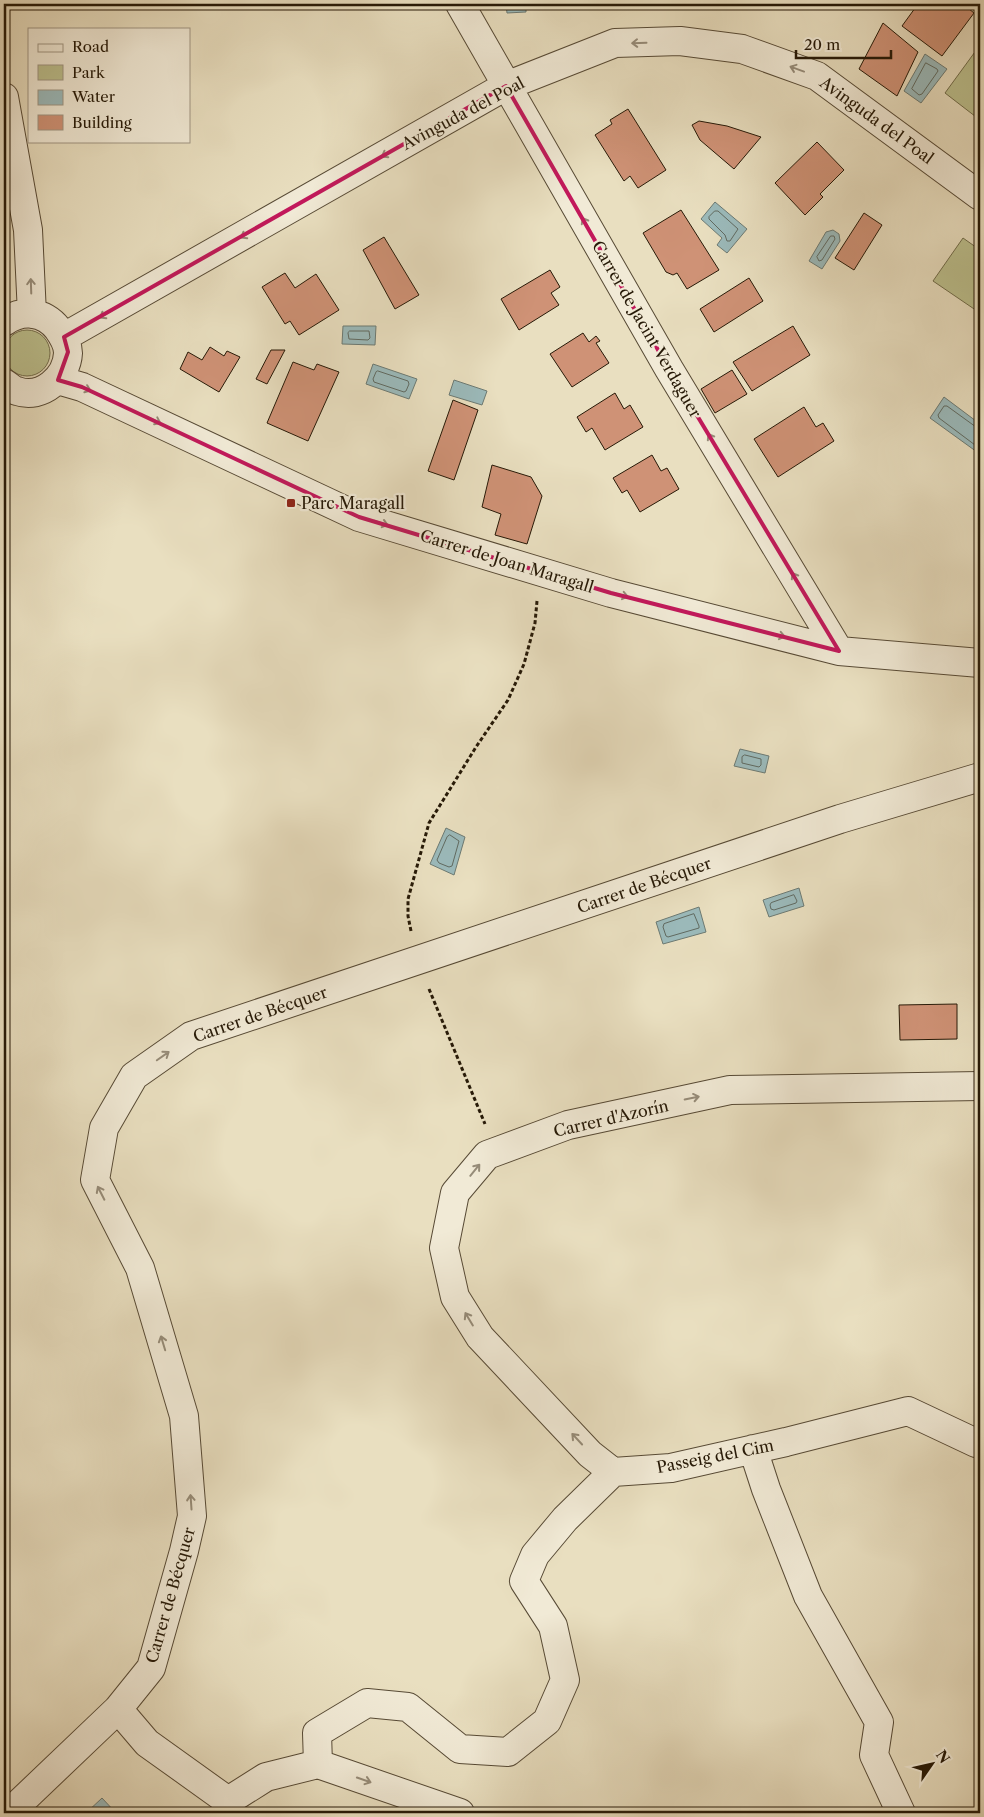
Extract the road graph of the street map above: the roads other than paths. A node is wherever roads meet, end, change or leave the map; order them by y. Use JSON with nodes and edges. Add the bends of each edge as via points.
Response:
{"nodes":[{"id":1,"x":460,"y":4,"type":"edge"},
{"id":2,"x":506,"y":86,"type":"junction"},
{"id":3,"x":4,"y":97,"type":"edge"},
{"id":4,"x":980,"y":196,"type":"edge"},
{"id":5,"x":32,"y":314,"type":"junction"},
{"id":6,"x":4,"y":322,"type":"edge"},
{"id":7,"x":64,"y":337,"type":"junction"},
{"id":8,"x":58,"y":380,"type":"junction"},
{"id":9,"x":8,"y":390,"type":"edge"},
{"id":10,"x":839,"y":651,"type":"junction"},
{"id":11,"x":980,"y":663,"type":"edge"},
{"id":12,"x":980,"y":777,"type":"edge"},
{"id":13,"x":980,"y":1086,"type":"edge"},
{"id":14,"x":980,"y":1441,"type":"edge"},
{"id":15,"x":753,"y":1449,"type":"junction"},
{"id":16,"x":613,"y":1472,"type":"junction"},
{"id":17,"x":118,"y":1709,"type":"junction"},
{"id":18,"x":318,"y":1764,"type":"junction"},
{"id":19,"x":225,"y":1807,"type":"edge"},
{"id":20,"x":9,"y":1813,"type":"edge"},
{"id":21,"x":460,"y":1813,"type":"edge"},
{"id":22,"x":902,"y":1813,"type":"edge"}],
"edges":[{"from":1,"to":2,"type":"street","name":"Carrer de Jacint Verdaguer"},
{"from":4,"to":2,"type":"street","name":"Avinguda del Poal","one_way":true,"via":[[817,76],[742,48],[680,41],[615,43]]},
{"from":2,"to":7,"type":"street","name":"Avinguda del Poal","one_way":true},
{"from":10,"to":2,"type":"street","name":"Carrer de Jacint Verdaguer","one_way":true,"via":[[669,369]]},
{"from":5,"to":3,"type":"street","one_way":true,"via":[[28,230]]},
{"from":5,"to":6,"type":"street","via":[[24,313]]},
{"from":5,"to":7,"type":"street","via":[[51,320]]},
{"from":7,"to":8,"type":"street","via":[[68,352]]},
{"from":8,"to":9,"type":"street","via":[[46,389],[32,393]]},
{"from":8,"to":10,"type":"street","name":"Carrer de Joan Maragall","one_way":true,"via":[[82,387],[359,516],[611,593]]},
{"from":10,"to":11,"type":"street","name":"Carrer de Joan Maragall"},
{"from":17,"to":12,"type":"street","name":"Carrer de Bécquer","one_way":true,"via":[[151,1668],[192,1516],[184,1416],[140,1268],[95,1180],[104,1128],[134,1076],[191,1036],[840,819]]},
{"from":16,"to":13,"type":"street","name":"Carrer d'Azorín","one_way":true,"via":[[590,1454],[480,1337],[455,1297],[444,1248],[456,1193],[487,1155],[568,1125],[730,1090]]},
{"from":14,"to":15,"type":"street","name":"Passeig del Cim","via":[[908,1411]]},
{"from":15,"to":16,"type":"street","name":"Passeig del Cim","via":[[671,1468]]},
{"from":15,"to":22,"type":"street","via":[[808,1596],[878,1722],[874,1754]]},
{"from":16,"to":18,"type":"street","via":[[565,1519],[535,1555],[524,1581],[552,1626],[565,1680],[547,1721],[508,1752],[460,1749],[408,1707],[366,1703],[317,1733]]},
{"from":17,"to":19,"type":"street","via":[[148,1743]]},
{"from":17,"to":20,"type":"street","name":"Carrer de Bécquer"},
{"from":18,"to":19,"type":"street","via":[[266,1777]]},
{"from":18,"to":21,"type":"street","one_way":true}]}
